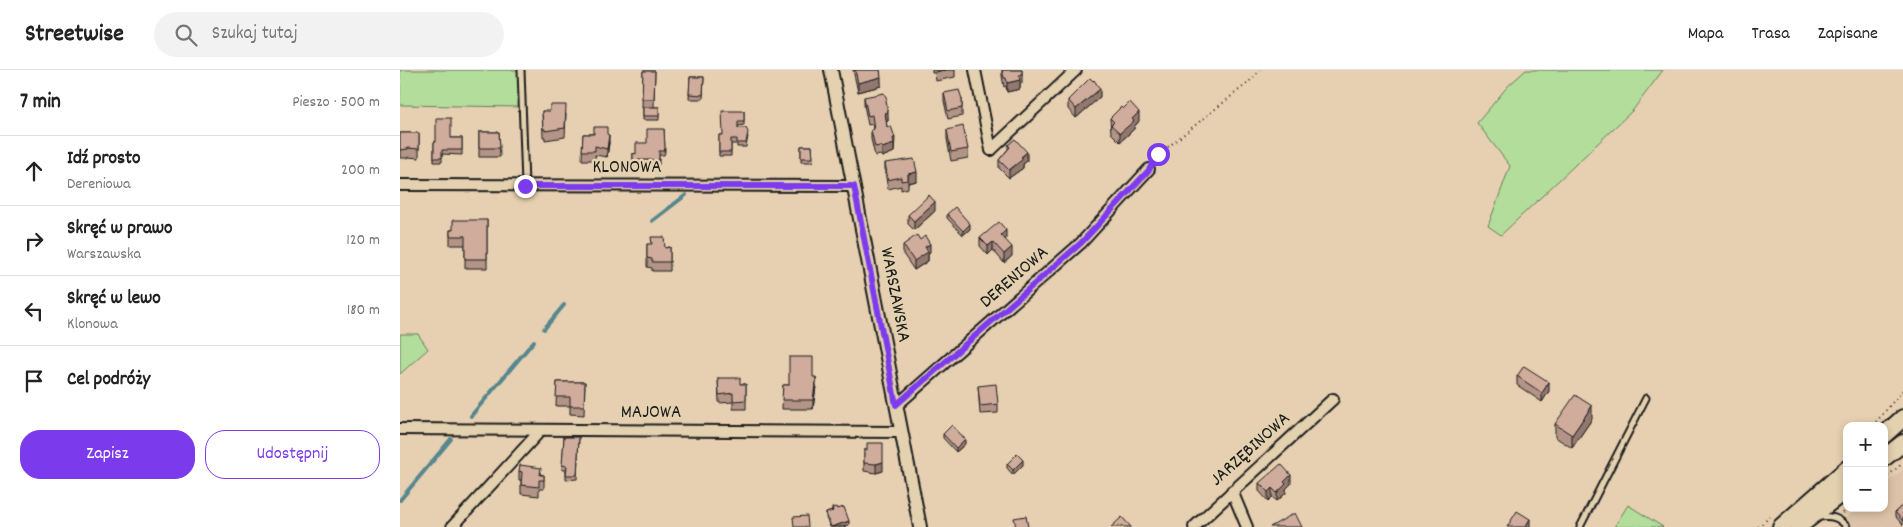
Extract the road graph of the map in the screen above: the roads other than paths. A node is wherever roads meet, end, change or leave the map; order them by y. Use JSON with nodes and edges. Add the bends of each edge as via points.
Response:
{"nodes":[{"id":1,"x":521,"y":70,"type":"edge"},
{"id":2,"x":831,"y":70,"type":"edge"},
{"id":3,"x":975,"y":70,"type":"edge"},
{"id":4,"x":1076,"y":70,"type":"edge"},
{"id":5,"x":1149,"y":170,"type":"road end"},
{"id":6,"x":400,"y":185,"type":"edge"},
{"id":7,"x":525,"y":186,"type":"junction"},
{"id":8,"x":854,"y":186,"type":"junction"},
{"id":9,"x":1646,"y":398,"type":"dead end"},
{"id":10,"x":1333,"y":399,"type":"dead end"},
{"id":11,"x":896,"y":405,"type":"junction"},
{"id":12,"x":1903,"y":418,"type":"edge"},
{"id":13,"x":400,"y":429,"type":"edge"},
{"id":14,"x":541,"y":430,"type":"junction"},
{"id":15,"x":1888,"y":431,"type":"edge"},
{"id":16,"x":901,"y":432,"type":"junction"},
{"id":17,"x":1903,"y":443,"type":"edge"},
{"id":18,"x":1888,"y":455,"type":"edge"},
{"id":19,"x":1843,"y":473,"type":"edge"},
{"id":20,"x":1232,"y":491,"type":"junction"},
{"id":21,"x":1843,"y":491,"type":"edge"},
{"id":22,"x":1804,"y":523,"type":"edge"},
{"id":23,"x":452,"y":527,"type":"edge"},
{"id":24,"x":920,"y":527,"type":"edge"},
{"id":25,"x":1194,"y":527,"type":"edge"},
{"id":26,"x":1246,"y":527,"type":"edge"},
{"id":27,"x":1580,"y":527,"type":"edge"},
{"id":28,"x":1781,"y":527,"type":"edge"},
{"id":29,"x":1847,"y":527,"type":"edge"}],
"edges":[{"from":1,"to":7,"type":"lane"},
{"from":2,"to":8,"type":"street","name":"WARSZAWSKA"},
{"from":3,"to":4,"type":"street","via":[[991,150]]},
{"from":5,"to":11,"type":"street","name":"DERENIOWA","via":[[1081,243]]},
{"from":6,"to":7,"type":"street","name":"KLONOWA"},
{"from":7,"to":8,"type":"street","name":"KLONOWA"},
{"from":8,"to":11,"type":"street","name":"WARSZAWSKA"},
{"from":9,"to":27,"type":"lane"},
{"from":10,"to":20,"type":"street","name":"JARZĘBINOWA"},
{"from":11,"to":16,"type":"street","name":"WARSZAWSKA"},
{"from":12,"to":15,"type":"main road"},
{"from":13,"to":14,"type":"street","name":"MAJOWA"},
{"from":14,"to":16,"type":"street","name":"MAJOWA"},
{"from":14,"to":23,"type":"street"},
{"from":16,"to":24,"type":"street","name":"WARSZAWSKA"},
{"from":17,"to":18,"type":"main road"},
{"from":19,"to":28,"type":"main road"},
{"from":20,"to":25,"type":"street","name":"JARZĘBINOWA"},
{"from":20,"to":26,"type":"street"},
{"from":21,"to":22,"type":"main road"},
{"from":22,"to":29,"type":"lane","via":[[1826,516],[1839,518]]}]}
